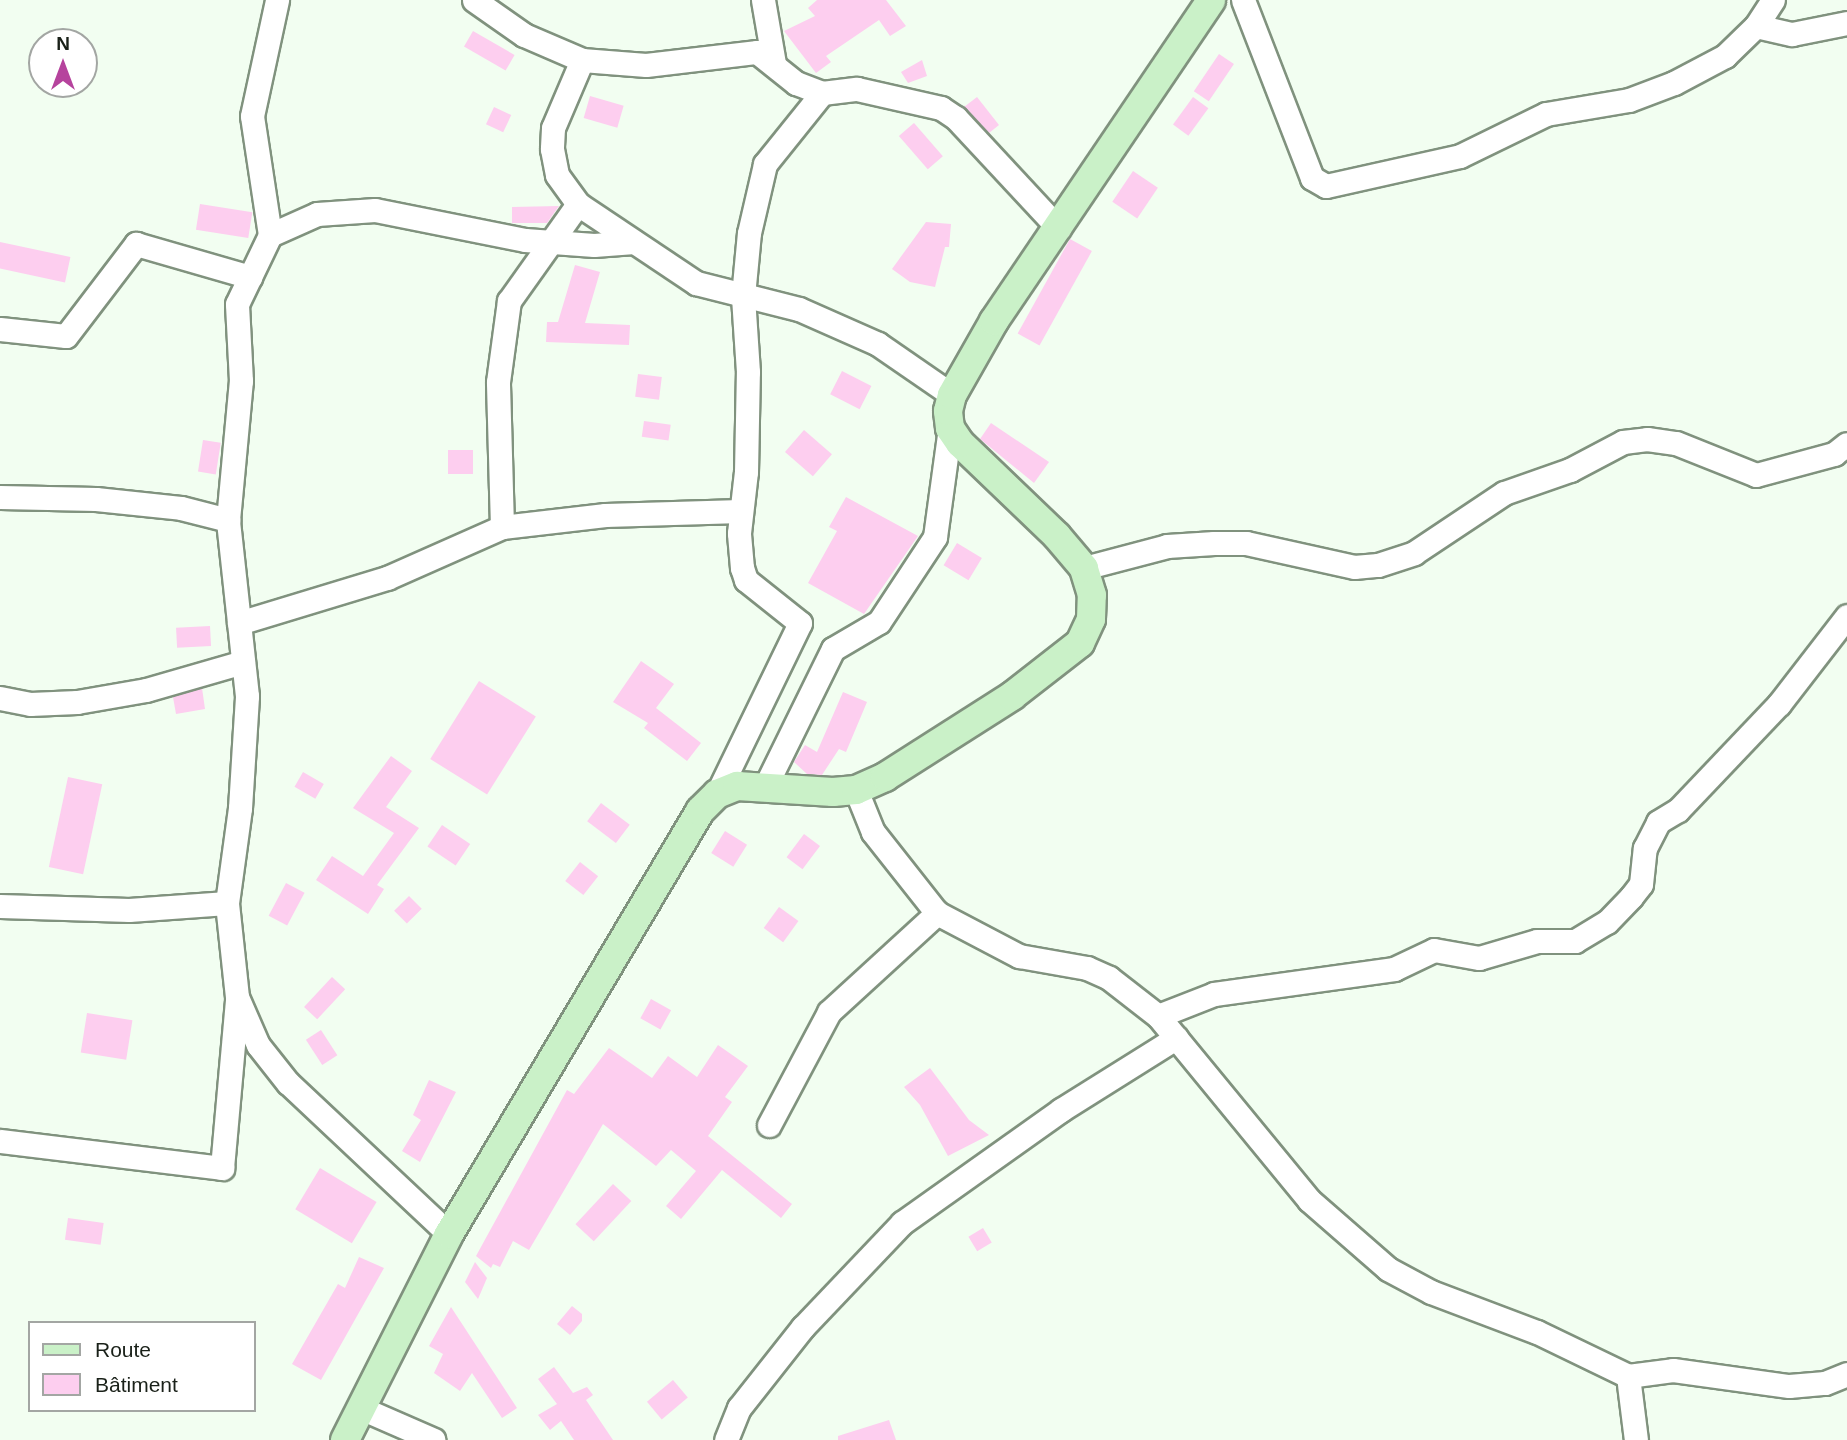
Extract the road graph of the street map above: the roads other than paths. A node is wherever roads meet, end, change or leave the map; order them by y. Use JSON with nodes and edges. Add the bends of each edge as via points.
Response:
{"nodes":[{"id":1,"x":277,"y":0,"type":"edge"},
{"id":2,"x":474,"y":0,"type":"edge"},
{"id":3,"x":763,"y":0,"type":"edge"},
{"id":4,"x":1211,"y":0,"type":"edge"},
{"id":5,"x":1243,"y":0,"type":"edge"},
{"id":6,"x":1773,"y":0,"type":"edge"},
{"id":7,"x":1847,"y":23,"type":"edge"},
{"id":8,"x":1756,"y":26,"type":"junction"},
{"id":9,"x":582,"y":60,"type":"junction"},
{"id":10,"x":774,"y":64,"type":"junction"},
{"id":11,"x":822,"y":93,"type":"junction"},
{"id":12,"x":578,"y":204,"type":"junction"},
{"id":13,"x":1059,"y":229,"type":"junction"},
{"id":14,"x":270,"y":235,"type":"junction"},
{"id":15,"x":548,"y":242,"type":"junction"},
{"id":16,"x":634,"y":242,"type":"junction"},
{"id":17,"x":250,"y":276,"type":"junction"},
{"id":18,"x":743,"y":296,"type":"junction"},
{"id":19,"x":0,"y":329,"type":"edge"},
{"id":20,"x":952,"y":395,"type":"junction"},
{"id":21,"x":950,"y":428,"type":"junction"},
{"id":22,"x":1847,"y":444,"type":"edge"},
{"id":23,"x":0,"y":497,"type":"edge"},
{"id":24,"x":741,"y":511,"type":"junction"},
{"id":25,"x":228,"y":520,"type":"junction"},
{"id":26,"x":502,"y":527,"type":"junction"},
{"id":27,"x":1084,"y":569,"type":"junction"},
{"id":28,"x":1847,"y":616,"type":"edge"},
{"id":29,"x":240,"y":623,"type":"junction"},
{"id":30,"x":798,"y":630,"type":"junction"},
{"id":31,"x":833,"y":649,"type":"junction"},
{"id":32,"x":243,"y":662,"type":"junction"},
{"id":33,"x":0,"y":698,"type":"edge"},
{"id":34,"x":765,"y":787,"type":"junction"},
{"id":35,"x":856,"y":790,"type":"junction"},
{"id":36,"x":717,"y":794,"type":"junction"},
{"id":37,"x":227,"y":904,"type":"junction"},
{"id":38,"x":0,"y":906,"type":"edge"},
{"id":39,"x":937,"y":912,"type":"junction"},
{"id":40,"x":237,"y":997,"type":"junction"},
{"id":41,"x":1158,"y":1016,"type":"junction"},
{"id":42,"x":1176,"y":1038,"type":"junction"},
{"id":43,"x":769,"y":1125,"type":"dead end"},
{"id":44,"x":0,"y":1141,"type":"edge"},
{"id":45,"x":449,"y":1234,"type":"junction"},
{"id":46,"x":1847,"y":1374,"type":"edge"},
{"id":47,"x":1628,"y":1376,"type":"junction"},
{"id":48,"x":363,"y":1409,"type":"junction"},
{"id":49,"x":345,"y":1440,"type":"edge"},
{"id":50,"x":434,"y":1440,"type":"edge"},
{"id":51,"x":726,"y":1440,"type":"edge"},
{"id":52,"x":1636,"y":1440,"type":"edge"}],
"edges":[{"from":1,"to":14,"type":"street","via":[[252,116]]},
{"from":2,"to":9,"type":"street","via":[[524,35]]},
{"from":3,"to":10,"type":"street"},
{"from":4,"to":13,"type":"main road"},
{"from":5,"to":8,"type":"street","via":[[1312,178],[1326,186],[1460,156],[1546,114],[1629,100],[1725,56]]},
{"from":6,"to":8,"type":"street"},
{"from":7,"to":8,"type":"street","via":[[1792,34]]},
{"from":9,"to":10,"type":"street","via":[[646,65],[744,51],[757,52]]},
{"from":9,"to":12,"type":"street","via":[[553,128],[552,149],[557,175]]},
{"from":10,"to":11,"type":"street","via":[[796,83]]},
{"from":11,"to":13,"type":"street","via":[[857,89],[950,112]]},
{"from":11,"to":18,"type":"street","via":[[765,164],[749,233]]},
{"from":12,"to":15,"type":"street"},
{"from":12,"to":16,"type":"street"},
{"from":13,"to":20,"type":"main road","via":[[994,321]]},
{"from":14,"to":15,"type":"street","via":[[317,214],[375,210]]},
{"from":14,"to":17,"type":"street"},
{"from":15,"to":16,"type":"street"},
{"from":15,"to":26,"type":"street","via":[[509,301],[498,382]]},
{"from":16,"to":18,"type":"street","via":[[696,283]]},
{"from":17,"to":19,"type":"street","via":[[136,244],[66,336]]},
{"from":17,"to":25,"type":"street","via":[[237,304],[241,381]]},
{"from":18,"to":20,"type":"street","via":[[799,309],[878,344]]},
{"from":18,"to":24,"type":"street","via":[[748,438]]},
{"from":20,"to":21,"type":"main road"},
{"from":21,"to":27,"type":"main road","via":[[980,466],[1016,494]]},
{"from":21,"to":31,"type":"street","via":[[935,537],[879,622]]},
{"from":22,"to":27,"type":"street","via":[[1834,454],[1756,475],[1676,443],[1623,442],[1570,470],[1504,493],[1415,553],[1378,565],[1354,567],[1246,543],[1214,543],[1167,547]]},
{"from":23,"to":25,"type":"street","via":[[157,505]]},
{"from":24,"to":26,"type":"street","via":[[605,515]]},
{"from":24,"to":30,"type":"street","via":[[740,553],[746,580],[797,616]]},
{"from":25,"to":29,"type":"street"},
{"from":26,"to":29,"type":"street","via":[[387,578]]},
{"from":27,"to":35,"type":"main road","via":[[1092,595],[1091,619],[1080,643],[1013,696],[885,777]]},
{"from":28,"to":41,"type":"street","via":[[1779,704],[1678,810],[1658,822],[1645,848],[1641,884],[1607,922],[1564,944],[1537,941],[1479,958],[1434,950],[1394,969],[1214,994]]},
{"from":29,"to":32,"type":"street"},
{"from":30,"to":31,"type":"street"},
{"from":30,"to":36,"type":"street"},
{"from":31,"to":34,"type":"street"},
{"from":32,"to":33,"type":"street","via":[[146,690],[78,702],[30,704]]},
{"from":32,"to":37,"type":"street","via":[[245,754]]},
{"from":34,"to":35,"type":"main road","via":[[808,794]]},
{"from":34,"to":36,"type":"main road","via":[[737,786]]},
{"from":35,"to":39,"type":"street","via":[[873,832]]},
{"from":36,"to":45,"type":"main road","via":[[700,811]]},
{"from":37,"to":38,"type":"street","via":[[129,910]]},
{"from":37,"to":40,"type":"street"},
{"from":39,"to":41,"type":"street","via":[[1018,956],[1087,968],[1109,978]]},
{"from":39,"to":43,"type":"street","via":[[830,1012]]},
{"from":40,"to":44,"type":"street","via":[[222,1168]]},
{"from":40,"to":45,"type":"street","via":[[258,1045],[288,1083]]},
{"from":41,"to":42,"type":"street"},
{"from":42,"to":47,"type":"street","via":[[1309,1200],[1388,1269]]},
{"from":42,"to":51,"type":"street","via":[[1060,1110],[902,1223],[803,1327],[739,1408]]},
{"from":45,"to":48,"type":"main road"},
{"from":46,"to":47,"type":"street","via":[[1825,1383],[1789,1386],[1673,1370]]},
{"from":47,"to":52,"type":"street"},
{"from":48,"to":49,"type":"main road"},
{"from":48,"to":50,"type":"street"}]}
